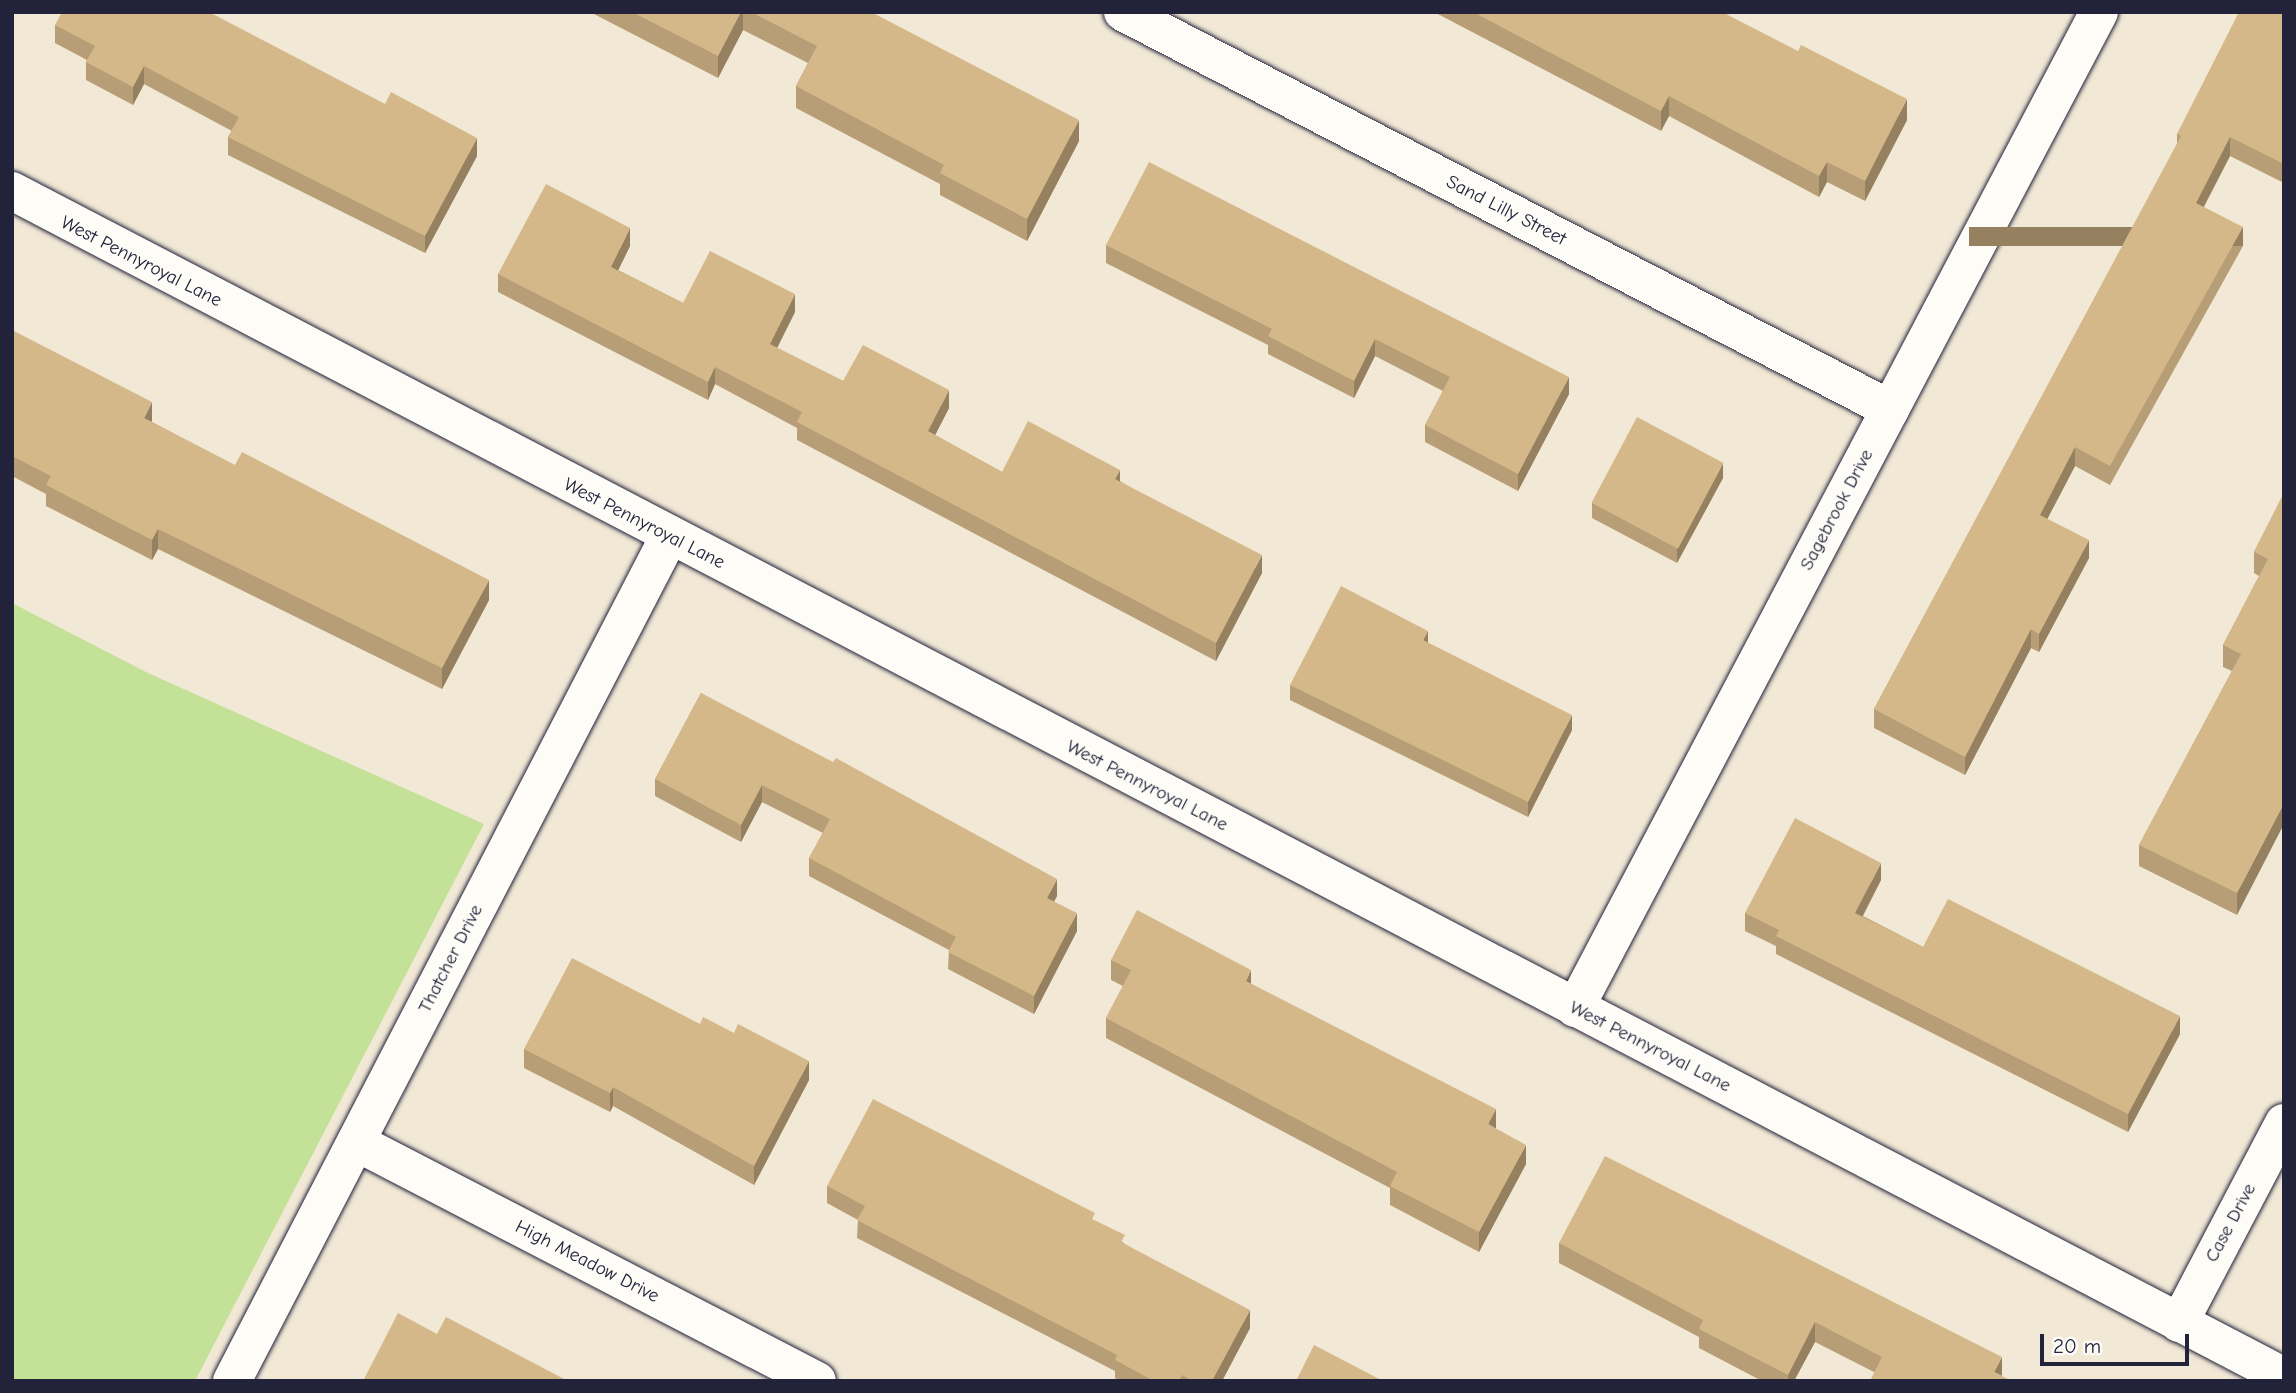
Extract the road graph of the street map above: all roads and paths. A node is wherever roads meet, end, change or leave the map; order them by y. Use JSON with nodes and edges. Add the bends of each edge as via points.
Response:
{"nodes":[{"id":1,"x":1123,"y":12,"type":"edge"},
{"id":2,"x":2099,"y":12,"type":"edge"},
{"id":3,"x":12,"y":191,"type":"edge"},
{"id":4,"x":1890,"y":409,"type":"junction"},
{"id":5,"x":669,"y":537,"type":"junction"},
{"id":6,"x":1575,"y":1008,"type":"junction"},
{"id":7,"x":2284,"y":1123,"type":"edge"},
{"id":8,"x":356,"y":1142,"type":"junction"},
{"id":9,"x":2179,"y":1323,"type":"junction"},
{"id":10,"x":2284,"y":1377,"type":"edge"},
{"id":11,"x":232,"y":1381,"type":"edge"},
{"id":12,"x":817,"y":1381,"type":"edge"}],
"edges":[{"from":1,"to":4,"type":"street","name":"Sand Lilly Street"},
{"from":2,"to":4,"type":"street","name":"Sagebrook Drive"},
{"from":3,"to":5,"type":"street","name":"West Pennyroyal Lane"},
{"from":4,"to":6,"type":"street","name":"Sagebrook Drive"},
{"from":5,"to":6,"type":"street","name":"West Pennyroyal Lane"},
{"from":5,"to":8,"type":"street","name":"Thatcher Drive"},
{"from":6,"to":9,"type":"street","name":"West Pennyroyal Lane"},
{"from":7,"to":9,"type":"street","name":"Case Drive"},
{"from":8,"to":11,"type":"street","name":"Thatcher Drive"},
{"from":8,"to":12,"type":"street","name":"High Meadow Drive"},
{"from":9,"to":10,"type":"street","name":"West Pennyroyal Lane"}]}
